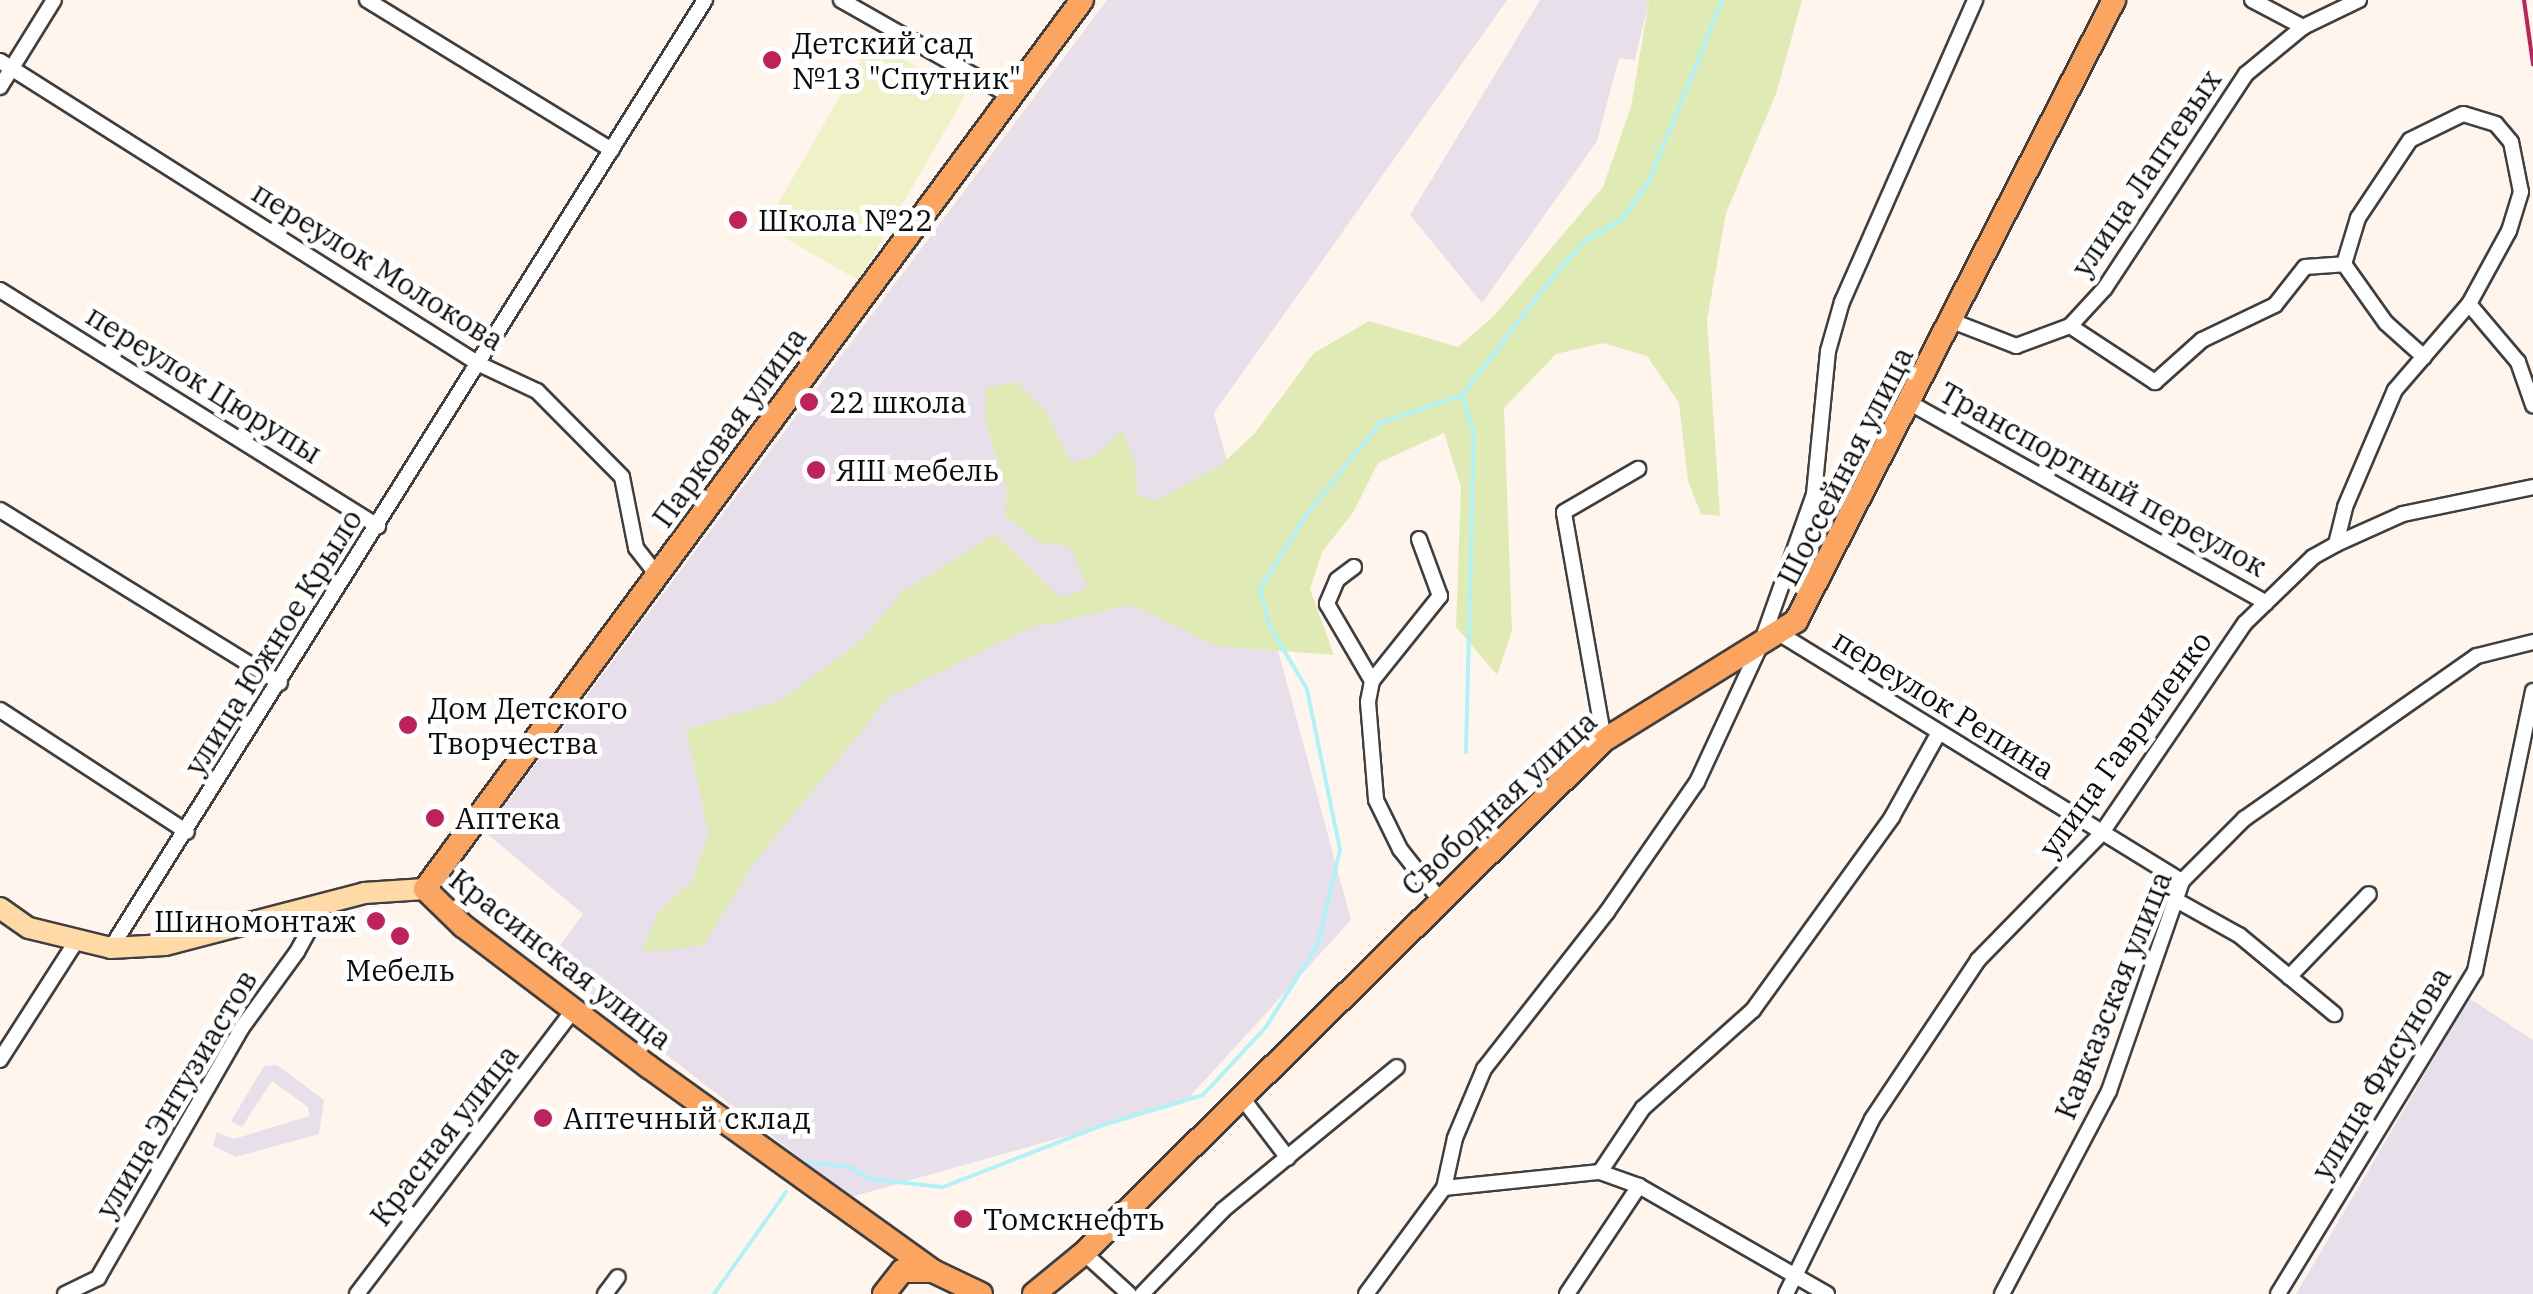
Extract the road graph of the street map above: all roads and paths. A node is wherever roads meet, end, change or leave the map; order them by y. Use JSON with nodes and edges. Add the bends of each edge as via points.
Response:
{"nodes":[{"id":1,"x":54,"y":0,"type":"edge"},
{"id":2,"x":368,"y":0,"type":"edge"},
{"id":3,"x":705,"y":0,"type":"edge"},
{"id":4,"x":841,"y":0,"type":"edge"},
{"id":5,"x":1082,"y":0,"type":"edge"},
{"id":6,"x":1975,"y":0,"type":"edge"},
{"id":7,"x":2114,"y":0,"type":"edge"},
{"id":8,"x":2252,"y":0,"type":"edge"},
{"id":9,"x":2359,"y":0,"type":"edge"},
{"id":10,"x":2303,"y":28,"type":"junction"},
{"id":11,"x":6,"y":64,"type":"edge"},
{"id":12,"x":0,"y":87,"type":"edge"},
{"id":13,"x":1010,"y":96,"type":"junction"},
{"id":14,"x":612,"y":150,"type":"junction"},
{"id":15,"x":2344,"y":264,"type":"junction"},
{"id":16,"x":0,"y":290,"type":"edge"},
{"id":17,"x":2470,"y":304,"type":"junction"},
{"id":18,"x":1952,"y":321,"type":"junction"},
{"id":19,"x":2070,"y":326,"type":"junction"},
{"id":20,"x":2424,"y":357,"type":"junction"},
{"id":21,"x":478,"y":364,"type":"junction"},
{"id":22,"x":1912,"y":404,"type":"junction"},
{"id":23,"x":2533,"y":405,"type":"edge"},
{"id":24,"x":1638,"y":468,"type":"dead end"},
{"id":25,"x":2533,"y":488,"type":"edge"},
{"id":26,"x":0,"y":510,"type":"edge"},
{"id":27,"x":378,"y":526,"type":"junction"},
{"id":28,"x":1419,"y":539,"type":"dead end"},
{"id":29,"x":2336,"y":544,"type":"junction"},
{"id":30,"x":1354,"y":568,"type":"dead end"},
{"id":31,"x":657,"y":574,"type":"junction"},
{"id":32,"x":2266,"y":603,"type":"junction"},
{"id":33,"x":1770,"y":640,"type":"junction"},
{"id":34,"x":2533,"y":642,"type":"edge"},
{"id":35,"x":1372,"y":681,"type":"junction"},
{"id":36,"x":280,"y":683,"type":"junction"},
{"id":37,"x":2533,"y":690,"type":"edge"},
{"id":38,"x":0,"y":710,"type":"edge"},
{"id":39,"x":1938,"y":734,"type":"junction"},
{"id":40,"x":1604,"y":740,"type":"junction"},
{"id":41,"x":187,"y":832,"type":"junction"},
{"id":42,"x":2101,"y":834,"type":"junction"},
{"id":43,"x":2182,"y":881,"type":"junction"},
{"id":44,"x":425,"y":889,"type":"junction"},
{"id":45,"x":2369,"y":894,"type":"dead end"},
{"id":46,"x":1440,"y":900,"type":"junction"},
{"id":47,"x":2176,"y":900,"type":"junction"},
{"id":48,"x":0,"y":908,"type":"edge"},
{"id":49,"x":321,"y":908,"type":"junction"},
{"id":50,"x":75,"y":943,"type":"junction"},
{"id":51,"x":111,"y":948,"type":"junction"},
{"id":52,"x":2289,"y":976,"type":"junction"},
{"id":53,"x":574,"y":1010,"type":"junction"},
{"id":54,"x":2334,"y":1014,"type":"dead end"},
{"id":55,"x":0,"y":1060,"type":"edge"},
{"id":56,"x":1397,"y":1066,"type":"dead end"},
{"id":57,"x":1240,"y":1095,"type":"junction"},
{"id":58,"x":1288,"y":1158,"type":"junction"},
{"id":59,"x":1600,"y":1172,"type":"junction"},
{"id":60,"x":1640,"y":1186,"type":"junction"},
{"id":61,"x":1444,"y":1188,"type":"junction"},
{"id":62,"x":872,"y":1226,"type":"junction"},
{"id":63,"x":1084,"y":1254,"type":"junction"},
{"id":64,"x":933,"y":1272,"type":"junction"},
{"id":65,"x":1796,"y":1274,"type":"junction"},
{"id":66,"x":618,"y":1277,"type":"dead end"},
{"id":67,"x":886,"y":1292,"type":"edge"},
{"id":68,"x":1034,"y":1292,"type":"edge"},
{"id":69,"x":65,"y":1294,"type":"edge"},
{"id":70,"x":356,"y":1294,"type":"edge"},
{"id":71,"x":605,"y":1294,"type":"edge"},
{"id":72,"x":947,"y":1294,"type":"edge"},
{"id":73,"x":980,"y":1294,"type":"edge"},
{"id":74,"x":1129,"y":1294,"type":"edge"},
{"id":75,"x":1142,"y":1294,"type":"edge"},
{"id":76,"x":1366,"y":1294,"type":"edge"},
{"id":77,"x":1567,"y":1294,"type":"edge"},
{"id":78,"x":1786,"y":1294,"type":"edge"},
{"id":79,"x":1827,"y":1294,"type":"edge"},
{"id":80,"x":2002,"y":1294,"type":"edge"},
{"id":81,"x":2278,"y":1294,"type":"edge"}],
"edges":[{"from":1,"to":11,"type":"street"},
{"from":2,"to":14,"type":"street"},
{"from":3,"to":14,"type":"street","name":"улица Южное Крыло"},
{"from":4,"to":13,"type":"street"},
{"from":5,"to":13,"type":"main road","name":"Парковая улица"},
{"from":6,"to":33,"type":"street","via":[[1842,302],[1828,350],[1814,494]]},
{"from":7,"to":18,"type":"main road","name":"Шоссейная улица"},
{"from":8,"to":10,"type":"street"},
{"from":9,"to":10,"type":"street","name":"улица Лаптевых"},
{"from":10,"to":19,"type":"street","name":"улица Лаптевых","via":[[2246,74],[2105,288]]},
{"from":11,"to":12,"type":"street"},
{"from":11,"to":21,"type":"street","name":"переулок Молокова"},
{"from":13,"to":31,"type":"main road","name":"Парковая улица"},
{"from":14,"to":21,"type":"street","name":"улица Южное Крыло"},
{"from":15,"to":17,"type":"street","via":[[2358,218],[2410,140],[2463,114],[2496,124],[2512,142],[2521,192],[2510,231]]},
{"from":15,"to":19,"type":"street","via":[[2305,267],[2275,306],[2202,340],[2155,382]]},
{"from":15,"to":20,"type":"street","via":[[2386,322]]},
{"from":16,"to":27,"type":"street","name":"переулок Цюрупы"},
{"from":17,"to":20,"type":"street"},
{"from":17,"to":23,"type":"street","via":[[2518,362]]},
{"from":18,"to":19,"type":"street","via":[[2016,346]]},
{"from":18,"to":22,"type":"main road","name":"Шоссейная улица"},
{"from":20,"to":29,"type":"street","via":[[2395,390],[2374,434]]},
{"from":21,"to":27,"type":"street","name":"улица Южное Крыло"},
{"from":21,"to":31,"type":"street","name":"переулок Молокова","via":[[537,391],[575,436],[618,471],[636,548]]},
{"from":22,"to":32,"type":"street","name":"Транспортный переулок"},
{"from":22,"to":33,"type":"main road","name":"Шоссейная улица","via":[[1811,602]]},
{"from":24,"to":40,"type":"street","via":[[1564,512]]},
{"from":25,"to":29,"type":"street","name":"улица Гавриленко","via":[[2403,514]]},
{"from":26,"to":36,"type":"street"},
{"from":27,"to":36,"type":"street","name":"улица Южное Крыло"},
{"from":28,"to":35,"type":"street","via":[[1440,596]]},
{"from":29,"to":32,"type":"street","name":"улица Гавриленко","via":[[2313,556]]},
{"from":30,"to":35,"type":"street","via":[[1337,580],[1327,604]]},
{"from":31,"to":44,"type":"main road","name":"Парковая улица"},
{"from":32,"to":42,"type":"street","name":"улица Гавриленко","via":[[2245,623]]},
{"from":33,"to":39,"type":"street","name":"переулок Репина"},
{"from":33,"to":40,"type":"main road","name":"Свободная улица"},
{"from":33,"to":61,"type":"street","name":"Шоссейная улица","via":[[1698,782],[1608,912],[1484,1069],[1455,1138]]},
{"from":34,"to":43,"type":"street","name":"Кавказская улица","via":[[2477,656],[2244,818]]},
{"from":35,"to":46,"type":"street","via":[[1376,800],[1400,848]]},
{"from":36,"to":41,"type":"street","name":"улица Южное Крыло"},
{"from":37,"to":81,"type":"street","name":"улица Фисунова","via":[[2474,971],[2440,1038]]},
{"from":38,"to":41,"type":"street"},
{"from":39,"to":42,"type":"street","name":"переулок Репина"},
{"from":39,"to":59,"type":"street","via":[[1884,830],[1754,1010],[1642,1108]]},
{"from":40,"to":46,"type":"main road","name":"Свободная улица"},
{"from":41,"to":51,"type":"street","name":"улица Южное Крыло"},
{"from":42,"to":43,"type":"street","name":"переулок Репина"},
{"from":42,"to":65,"type":"street","name":"улица Гавриленко","via":[[1978,960],[1872,1119]]},
{"from":43,"to":47,"type":"street","name":"Кавказская улица"},
{"from":44,"to":49,"type":"main road","name":"Красинская улица","via":[[364,892]]},
{"from":44,"to":53,"type":"main road","name":"Красинская улица","via":[[462,926]]},
{"from":45,"to":52,"type":"street"},
{"from":46,"to":57,"type":"main road","name":"Свободная улица"},
{"from":47,"to":52,"type":"street","via":[[2240,935]]},
{"from":47,"to":80,"type":"street","name":"Кавказская улица","via":[[2109,1091]]},
{"from":48,"to":50,"type":"main road","name":"Красинская улица","via":[[29,928]]},
{"from":49,"to":51,"type":"main road","name":"Красинская улица","via":[[166,944]]},
{"from":49,"to":69,"type":"street","name":"улица Энтузиастов","via":[[298,952],[240,1029],[98,1278]]},
{"from":50,"to":51,"type":"main road","name":"Красинская улица"},
{"from":50,"to":55,"type":"street"},
{"from":52,"to":54,"type":"street"},
{"from":53,"to":62,"type":"main road","name":"Красинская улица"},
{"from":53,"to":70,"type":"street","name":"Красная улица"},
{"from":56,"to":58,"type":"street"},
{"from":57,"to":58,"type":"street"},
{"from":57,"to":63,"type":"main road","name":"Свободная улица"},
{"from":58,"to":75,"type":"street","via":[[1223,1210]]},
{"from":59,"to":60,"type":"street"},
{"from":59,"to":61,"type":"street"},
{"from":60,"to":65,"type":"street"},
{"from":60,"to":77,"type":"street"},
{"from":61,"to":76,"type":"street"},
{"from":62,"to":64,"type":"main road","name":"Красинская улица"},
{"from":62,"to":67,"type":"main road","via":[[888,1254]]},
{"from":63,"to":68,"type":"main road","name":"Свободная улица"},
{"from":63,"to":74,"type":"street"},
{"from":64,"to":67,"type":"main road","via":[[909,1268]]},
{"from":64,"to":72,"type":"main road"},
{"from":64,"to":73,"type":"main road"},
{"from":65,"to":78,"type":"street","name":"улица Гавриленко"},
{"from":65,"to":79,"type":"street"},
{"from":66,"to":71,"type":"street"}]}
